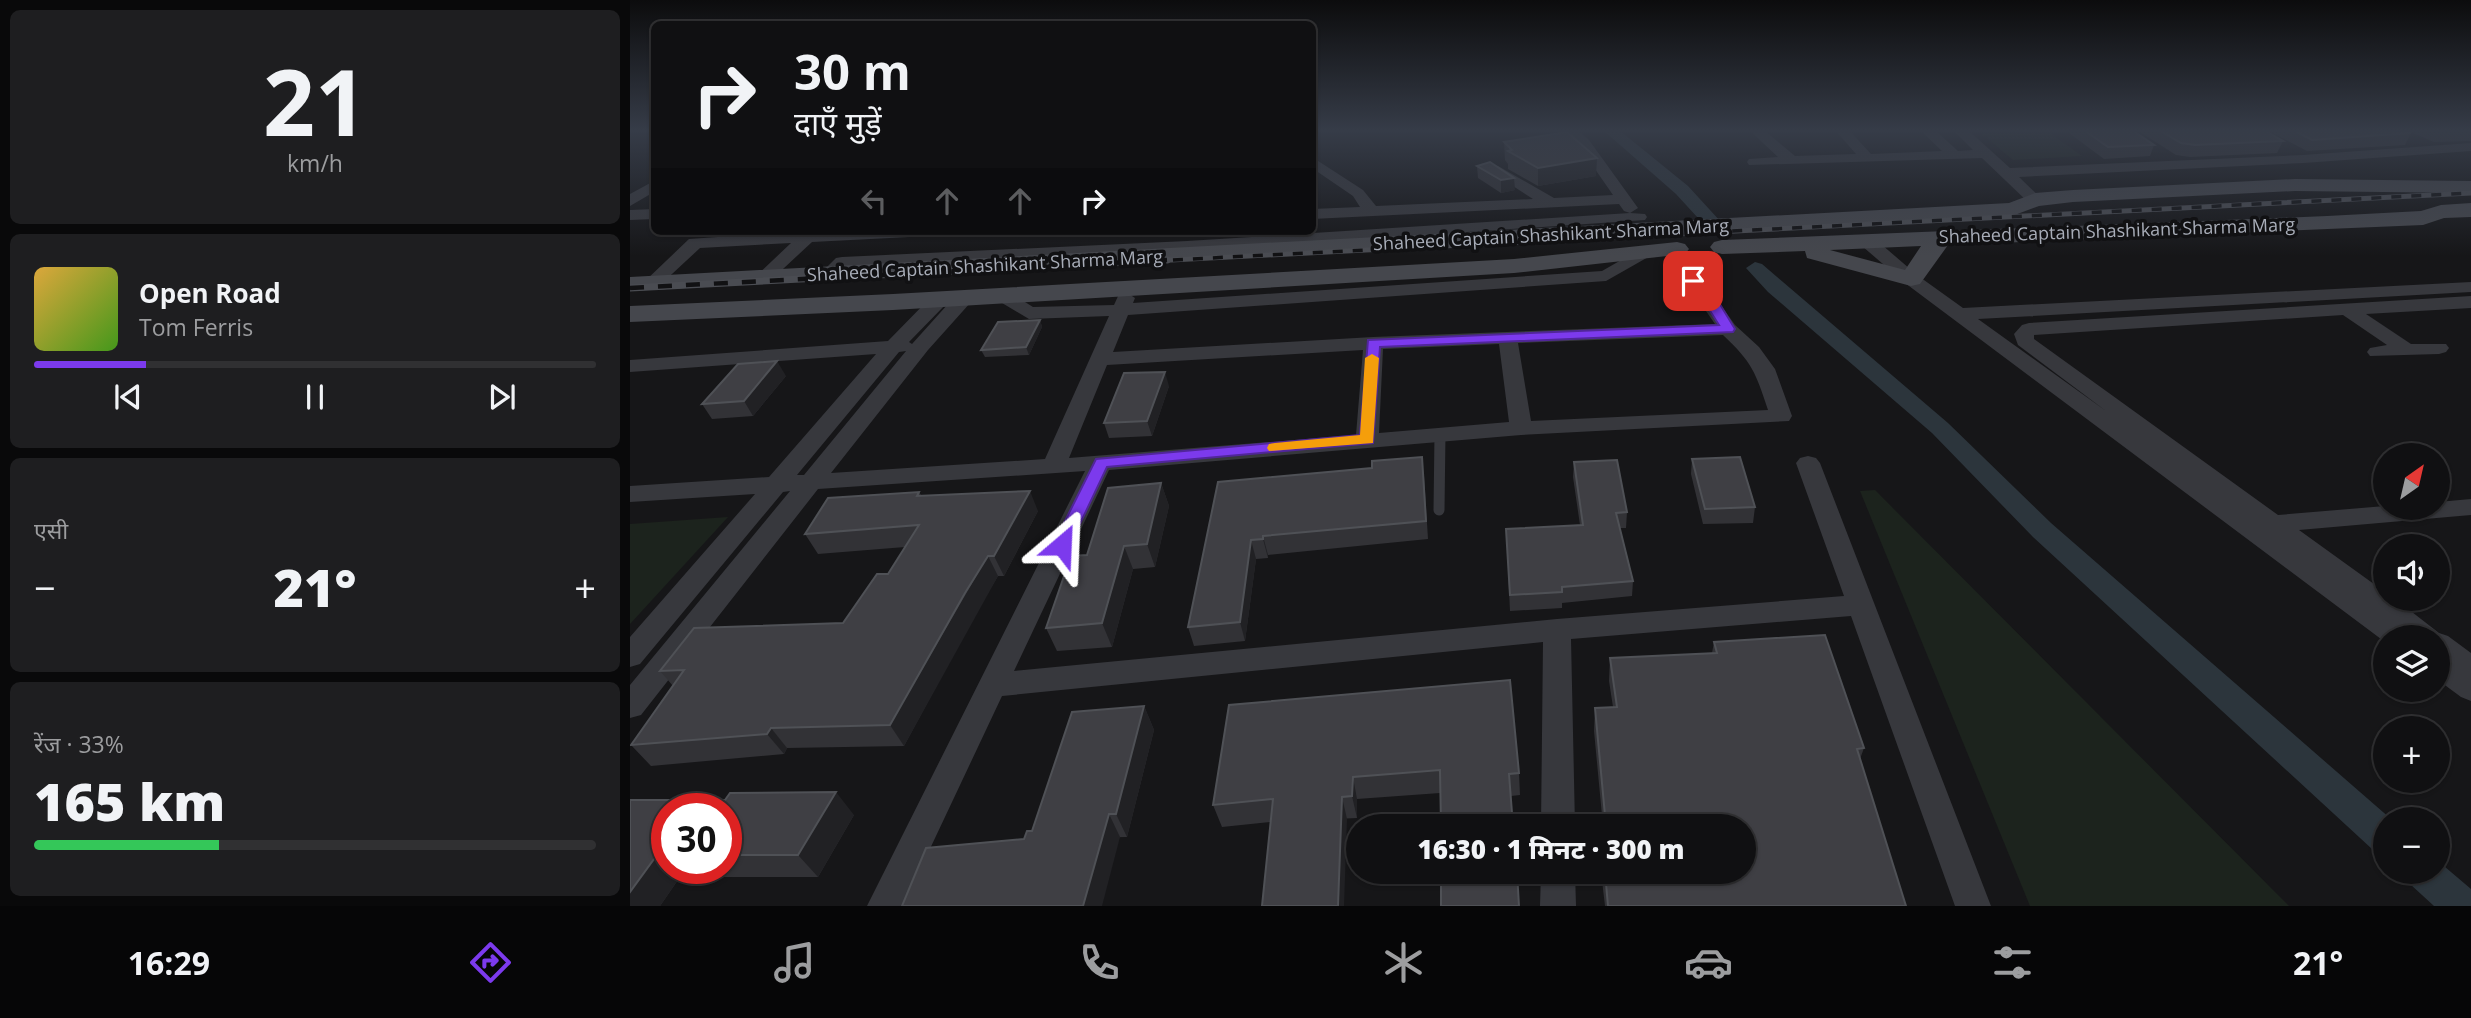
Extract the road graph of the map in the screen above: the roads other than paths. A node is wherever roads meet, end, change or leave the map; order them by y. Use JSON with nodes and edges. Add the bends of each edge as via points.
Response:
{"nodes":[{"id":1,"x":1328,"y":172,"type":"edge"},
{"id":2,"x":1502,"y":172,"type":"edge"},
{"id":3,"x":1604,"y":172,"type":"edge"},
{"id":4,"x":2023,"y":172,"type":"edge"},
{"id":5,"x":2008,"y":173,"type":"joint"},
{"id":6,"x":2471,"y":187,"type":"edge"},
{"id":7,"x":651,"y":188,"type":"edge"},
{"id":8,"x":1622,"y":199,"type":"junction"},
{"id":9,"x":2035,"y":200,"type":"junction"},
{"id":10,"x":630,"y":201,"type":"edge"},
{"id":11,"x":1550,"y":202,"type":"junction"},
{"id":12,"x":1531,"y":203,"type":"junction"},
{"id":13,"x":1459,"y":207,"type":"junction"},
{"id":14,"x":1391,"y":210,"type":"junction"},
{"id":15,"x":2471,"y":210,"type":"edge"},
{"id":16,"x":1371,"y":211,"type":"junction"},
{"id":17,"x":651,"y":214,"type":"edge"},
{"id":18,"x":1316,"y":214,"type":"edge"},
{"id":19,"x":630,"y":215,"type":"edge"},
{"id":20,"x":2423,"y":218,"type":"junction"},
{"id":21,"x":2471,"y":222,"type":"edge"},
{"id":22,"x":1540,"y":223,"type":"junction"},
{"id":23,"x":1469,"y":227,"type":"junction"},
{"id":24,"x":1645,"y":233,"type":"junction"},
{"id":25,"x":1316,"y":234,"type":"edge"},
{"id":26,"x":704,"y":235,"type":"edge"},
{"id":27,"x":798,"y":235,"type":"edge"},
{"id":28,"x":810,"y":235,"type":"edge"},
{"id":29,"x":919,"y":235,"type":"edge"},
{"id":30,"x":1086,"y":235,"type":"edge"},
{"id":31,"x":1281,"y":235,"type":"edge"},
{"id":32,"x":1224,"y":237,"type":"edge"},
{"id":33,"x":1944,"y":237,"type":"junction"},
{"id":34,"x":1386,"y":238,"type":"junction"},
{"id":35,"x":1504,"y":238,"type":"junction"},
{"id":36,"x":1681,"y":242,"type":"junction"},
{"id":37,"x":1868,"y":242,"type":"junction"},
{"id":38,"x":695,"y":243,"type":"junction"},
{"id":39,"x":1767,"y":245,"type":"junction"},
{"id":40,"x":1073,"y":252,"type":"junction"},
{"id":41,"x":904,"y":265,"type":"junction"},
{"id":42,"x":1514,"y":266,"type":"junction"},
{"id":43,"x":1388,"y":273,"type":"junction"},
{"id":44,"x":763,"y":278,"type":"junction"},
{"id":45,"x":1912,"y":279,"type":"junction"},
{"id":46,"x":650,"y":283,"type":"edge"},
{"id":47,"x":2471,"y":287,"type":"edge"},
{"id":48,"x":952,"y":299,"type":"junction"},
{"id":49,"x":1125,"y":299,"type":"junction"},
{"id":50,"x":893,"y":302,"type":"junction"},
{"id":51,"x":2471,"y":302,"type":"edge"},
{"id":52,"x":2349,"y":311,"type":"junction"},
{"id":53,"x":630,"y":313,"type":"edge"},
{"id":54,"x":1961,"y":314,"type":"junction"},
{"id":55,"x":1728,"y":329,"type":"junction"},
{"id":56,"x":1508,"y":339,"type":"junction"},
{"id":57,"x":1373,"y":343,"type":"junction"},
{"id":58,"x":894,"y":346,"type":"junction"},
{"id":59,"x":921,"y":346,"type":"junction"},
{"id":60,"x":2439,"y":348,"type":"dead end"},
{"id":61,"x":2407,"y":350,"type":"junction"},
{"id":62,"x":2377,"y":352,"type":"dead end"},
{"id":63,"x":1100,"y":359,"type":"junction"},
{"id":64,"x":630,"y":366,"type":"edge"},
{"id":65,"x":1521,"y":428,"type":"junction"},
{"id":66,"x":1440,"y":434,"type":"junction"},
{"id":67,"x":1367,"y":440,"type":"junction"},
{"id":68,"x":1101,"y":463,"type":"junction"},
{"id":69,"x":1808,"y":463,"type":"dead end"},
{"id":70,"x":1054,"y":465,"type":"junction"},
{"id":71,"x":810,"y":484,"type":"junction"},
{"id":72,"x":776,"y":485,"type":"junction"},
{"id":73,"x":630,"y":494,"type":"edge"},
{"id":74,"x":2471,"y":507,"type":"edge"},
{"id":75,"x":1439,"y":510,"type":"dead end"},
{"id":76,"x":2260,"y":525,"type":"junction"},
{"id":77,"x":1860,"y":605,"type":"junction"},
{"id":78,"x":2384,"y":625,"type":"edge"},
{"id":79,"x":2409,"y":625,"type":"edge"},
{"id":80,"x":1558,"y":630,"type":"junction"},
{"id":81,"x":2450,"y":653,"type":"edge"},
{"id":82,"x":630,"y":656,"type":"edge"},
{"id":83,"x":2471,"y":668,"type":"edge"},
{"id":84,"x":2450,"y":674,"type":"edge"},
{"id":85,"x":995,"y":685,"type":"junction"},
{"id":86,"x":2471,"y":689,"type":"edge"},
{"id":87,"x":630,"y":706,"type":"edge"},
{"id":88,"x":1558,"y":814,"type":"edge"},
{"id":89,"x":1558,"y":884,"type":"edge"},
{"id":90,"x":885,"y":906,"type":"edge"},
{"id":91,"x":1558,"y":906,"type":"edge"},
{"id":92,"x":1973,"y":906,"type":"edge"}],
"edges":[{"from":1,"to":16,"type":"street","via":[[1358,193]]},
{"from":2,"to":11,"type":"street"},
{"from":3,"to":8,"type":"street"},
{"from":4,"to":5,"type":"street"},
{"from":5,"to":9,"type":"street"},
{"from":6,"to":9,"type":"main road","name":"Shaheed Captain Shashikant Sharma Marg","via":[[2295,185]]},
{"from":7,"to":10,"type":"street"},
{"from":8,"to":11,"type":"street"},
{"from":8,"to":24,"type":"street"},
{"from":9,"to":36,"type":"main road","name":"Shaheed Captain Shashikant Sharma Marg","via":[[2012,209],[1731,225]]},
{"from":11,"to":12,"type":"street"},
{"from":12,"to":13,"type":"street"},
{"from":12,"to":22,"type":"street"},
{"from":13,"to":14,"type":"street"},
{"from":13,"to":23,"type":"street"},
{"from":14,"to":16,"type":"street"},
{"from":14,"to":34,"type":"street"},
{"from":15,"to":20,"type":"main road","name":"Shaheed Captain Shashikant Sharma Marg"},
{"from":16,"to":18,"type":"street"},
{"from":17,"to":19,"type":"street"},
{"from":20,"to":21,"type":"main road"},
{"from":20,"to":33,"type":"main road","name":"Shaheed Captain Shashikant Sharma Marg"},
{"from":22,"to":23,"type":"street"},
{"from":22,"to":24,"type":"street"},
{"from":23,"to":34,"type":"street"},
{"from":24,"to":35,"type":"main road","name":"Shaheed Captain Shashikant Sharma Marg"},
{"from":24,"to":36,"type":"main road","name":"Shaheed Captain Shashikant Sharma Marg"},
{"from":24,"to":42,"type":"main road","name":"Shaheed Captain Shashikant Sharma Marg"},
{"from":24,"to":49,"type":"street","via":[[1606,276]]},
{"from":25,"to":34,"type":"street"},
{"from":26,"to":38,"type":"street"},
{"from":27,"to":38,"type":"street"},
{"from":28,"to":44,"type":"street"},
{"from":29,"to":41,"type":"street"},
{"from":30,"to":40,"type":"street"},
{"from":31,"to":32,"type":"street"},
{"from":32,"to":40,"type":"street"},
{"from":33,"to":37,"type":"main road","name":"Shaheed Captain Shashikant Sharma Marg"},
{"from":33,"to":45,"type":"main road"},
{"from":34,"to":35,"type":"main road","name":"Shaheed Captain Shashikant Sharma Marg"},
{"from":34,"to":41,"type":"main road","name":"Shaheed Captain Shashikant Sharma Marg"},
{"from":34,"to":43,"type":"main road","via":[[1418,259]]},
{"from":35,"to":42,"type":"main road","via":[[1491,244],[1486,253]]},
{"from":36,"to":39,"type":"main road","name":"Shaheed Captain Shashikant Sharma Marg"},
{"from":36,"to":55,"type":"street"},
{"from":37,"to":39,"type":"main road","name":"Shaheed Captain Shashikant Sharma Marg"},
{"from":37,"to":45,"type":"street"},
{"from":38,"to":46,"type":"street"},
{"from":39,"to":45,"type":"main road"},
{"from":40,"to":41,"type":"street"},
{"from":41,"to":44,"type":"main road","name":"Shaheed Captain Shashikant Sharma Marg"},
{"from":41,"to":50,"type":"main road","via":[[842,279],[823,290],[828,295]]},
{"from":42,"to":43,"type":"main road","name":"Shaheed Captain Shashikant Sharma Marg"},
{"from":43,"to":49,"type":"main road","name":"Shaheed Captain Shashikant Sharma Marg"},
{"from":44,"to":46,"type":"main road","name":"Shaheed Captain Shashikant Sharma Marg"},
{"from":45,"to":54,"type":"street"},
{"from":46,"to":53,"type":"main road","via":[[789,285],[768,298],[664,304]]},
{"from":47,"to":54,"type":"street"},
{"from":48,"to":49,"type":"main road","name":"Shaheed Captain Shashikant Sharma Marg"},
{"from":48,"to":50,"type":"main road","name":"Shaheed Captain Shashikant Sharma Marg"},
{"from":48,"to":58,"type":"street"},
{"from":48,"to":59,"type":"street"},
{"from":49,"to":63,"type":"street"},
{"from":50,"to":53,"type":"main road","name":"Shaheed Captain Shashikant Sharma Marg"},
{"from":51,"to":52,"type":"street"},
{"from":52,"to":61,"type":"street"},
{"from":52,"to":76,"type":"street","via":[[2029,329],[2024,334],[2025,341]]},
{"from":54,"to":76,"type":"street"},
{"from":55,"to":56,"type":"street"},
{"from":55,"to":65,"type":"street","via":[[1765,369],[1781,416]]},
{"from":56,"to":57,"type":"street"},
{"from":56,"to":65,"type":"street"},
{"from":57,"to":63,"type":"street"},
{"from":57,"to":67,"type":"street"},
{"from":58,"to":59,"type":"street"},
{"from":58,"to":64,"type":"street"},
{"from":58,"to":72,"type":"street"},
{"from":59,"to":71,"type":"street"},
{"from":60,"to":61,"type":"street"},
{"from":61,"to":62,"type":"street"},
{"from":63,"to":70,"type":"street"},
{"from":65,"to":66,"type":"street"},
{"from":66,"to":67,"type":"street"},
{"from":66,"to":75,"type":"lane"},
{"from":67,"to":68,"type":"street"},
{"from":68,"to":70,"type":"street"},
{"from":68,"to":85,"type":"street"},
{"from":69,"to":77,"type":"street"},
{"from":70,"to":71,"type":"street"},
{"from":71,"to":72,"type":"street"},
{"from":71,"to":87,"type":"street"},
{"from":72,"to":73,"type":"street"},
{"from":72,"to":82,"type":"street"},
{"from":74,"to":76,"type":"street"},
{"from":76,"to":78,"type":"street"},
{"from":76,"to":79,"type":"street"},
{"from":77,"to":80,"type":"street"},
{"from":77,"to":92,"type":"street"},
{"from":80,"to":85,"type":"street"},
{"from":80,"to":88,"type":"street"},
{"from":81,"to":83,"type":"street"},
{"from":84,"to":86,"type":"street"},
{"from":85,"to":90,"type":"street"},
{"from":89,"to":91,"type":"street"}]}
